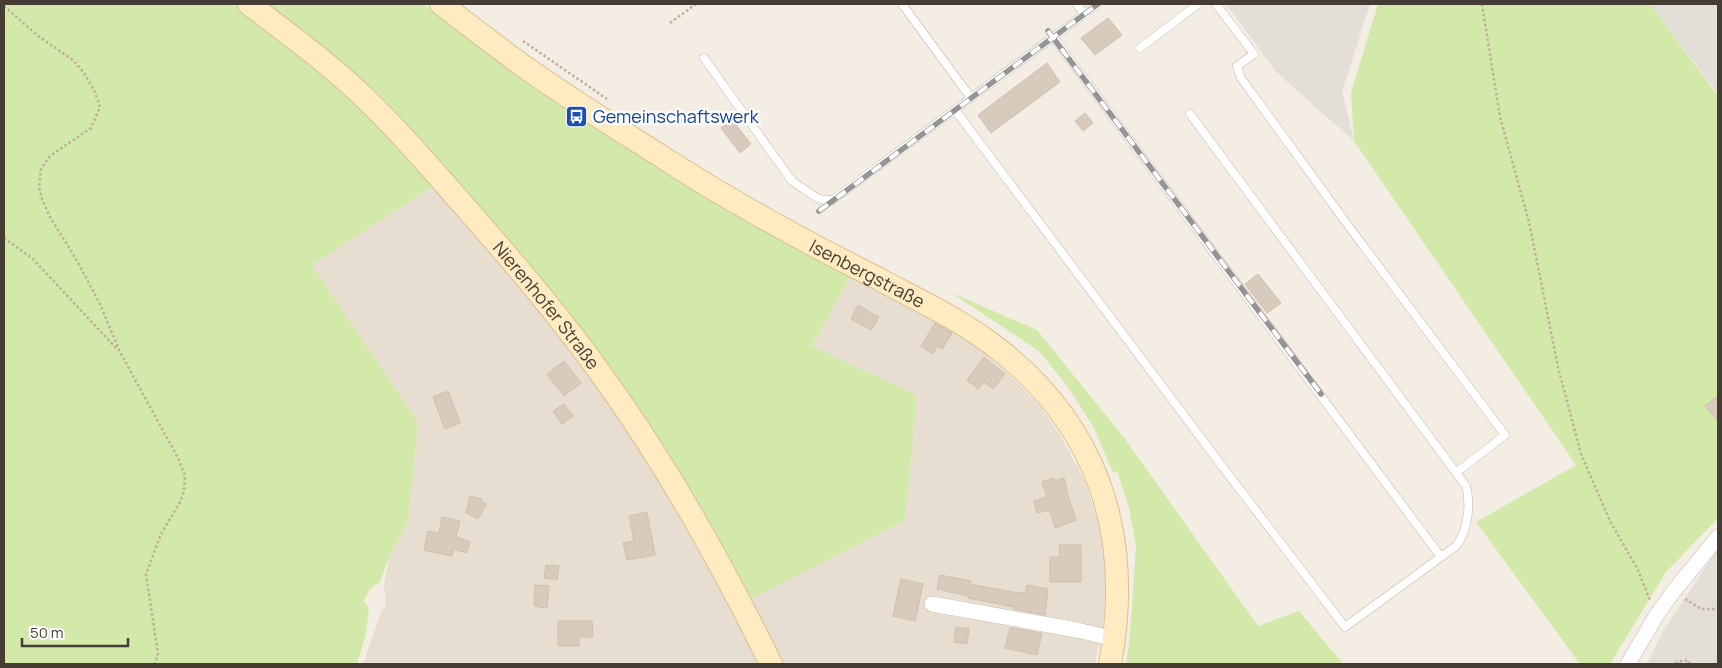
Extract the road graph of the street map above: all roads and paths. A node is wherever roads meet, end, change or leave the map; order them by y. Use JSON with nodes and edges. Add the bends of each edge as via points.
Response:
{"nodes":[{"id":1,"x":250,"y":4,"type":"edge"},
{"id":2,"x":441,"y":4,"type":"edge"},
{"id":3,"x":696,"y":4,"type":"edge"},
{"id":4,"x":902,"y":4,"type":"edge"},
{"id":5,"x":1076,"y":4,"type":"edge"},
{"id":6,"x":1098,"y":4,"type":"edge"},
{"id":7,"x":1198,"y":4,"type":"edge"},
{"id":8,"x":1216,"y":4,"type":"edge"},
{"id":9,"x":1482,"y":4,"type":"edge"},
{"id":10,"x":4,"y":6,"type":"edge"},
{"id":11,"x":1084,"y":14,"type":"junction"},
{"id":12,"x":670,"y":24,"type":"dead end"},
{"id":13,"x":1053,"y":37,"type":"junction"},
{"id":14,"x":519,"y":39,"type":"dead end"},
{"id":15,"x":1140,"y":48,"type":"dead end"},
{"id":16,"x":704,"y":58,"type":"dead end"},
{"id":17,"x":971,"y":98,"type":"junction"},
{"id":18,"x":614,"y":103,"type":"dead end"},
{"id":19,"x":955,"y":110,"type":"junction"},
{"id":20,"x":1190,"y":114,"type":"dead end"},
{"id":21,"x":4,"y":238,"type":"edge"},
{"id":22,"x":120,"y":352,"type":"junction"},
{"id":23,"x":1457,"y":472,"type":"junction"},
{"id":24,"x":1718,"y":537,"type":"edge"},
{"id":25,"x":1441,"y":557,"type":"junction"},
{"id":26,"x":1689,"y":602,"type":"dead end"},
{"id":27,"x":932,"y":604,"type":"dead end"},
{"id":28,"x":1718,"y":609,"type":"edge"},
{"id":29,"x":1656,"y":616,"type":"junction"},
{"id":30,"x":1115,"y":639,"type":"junction"},
{"id":31,"x":155,"y":664,"type":"edge"},
{"id":32,"x":771,"y":664,"type":"edge"},
{"id":33,"x":1110,"y":664,"type":"edge"},
{"id":34,"x":1628,"y":664,"type":"edge"},
{"id":35,"x":1676,"y":664,"type":"edge"},
{"id":36,"x":1689,"y":664,"type":"edge"}],
"edges":[{"from":1,"to":32,"type":"main road","name":"Nierenhofer Straße","via":[[341,76],[372,105],[509,257],[569,332],[606,381],[676,489],[724,572]]},
{"from":2,"to":30,"type":"main road","name":"Isenbergstraße","via":[[533,73],[712,188],[951,317],[989,341],[1026,372],[1076,434],[1104,497],[1114,535],[1118,572]]},
{"from":3,"to":12,"type":"path"},
{"from":4,"to":17,"type":"lane"},
{"from":5,"to":11,"type":"lane"},
{"from":6,"to":11,"type":"lane"},
{"from":7,"to":15,"type":"lane"},
{"from":8,"to":23,"type":"lane","via":[[1254,54],[1237,66],[1241,78],[1505,435]]},
{"from":9,"to":29,"type":"path","via":[[1500,117],[1529,222],[1558,367],[1581,454],[1610,521],[1637,568]]},
{"from":10,"to":22,"type":"path","via":[[38,36],[73,60],[95,92],[100,107],[91,128],[50,156],[41,169],[39,187],[50,217],[100,304]]},
{"from":11,"to":13,"type":"lane"},
{"from":13,"to":17,"type":"lane"},
{"from":13,"to":25,"type":"lane"},
{"from":14,"to":18,"type":"path"},
{"from":16,"to":19,"type":"lane","via":[[792,181],[824,200],[834,200]]},
{"from":17,"to":19,"type":"lane"},
{"from":19,"to":25,"type":"lane","via":[[1345,627]]},
{"from":20,"to":23,"type":"lane"},
{"from":21,"to":22,"type":"path","via":[[32,258]]},
{"from":22,"to":31,"type":"path","via":[[185,476],[180,502],[161,534],[146,574],[158,654]]},
{"from":23,"to":25,"type":"lane","via":[[1468,492],[1466,525],[1459,542]]},
{"from":24,"to":29,"type":"street"},
{"from":26,"to":28,"type":"path","via":[[1701,609]]},
{"from":27,"to":30,"type":"street"},
{"from":29,"to":34,"type":"street"},
{"from":30,"to":33,"type":"main road","name":"Isenbergstraße"},
{"from":35,"to":36,"type":"path","via":[[1688,660]]}]}
